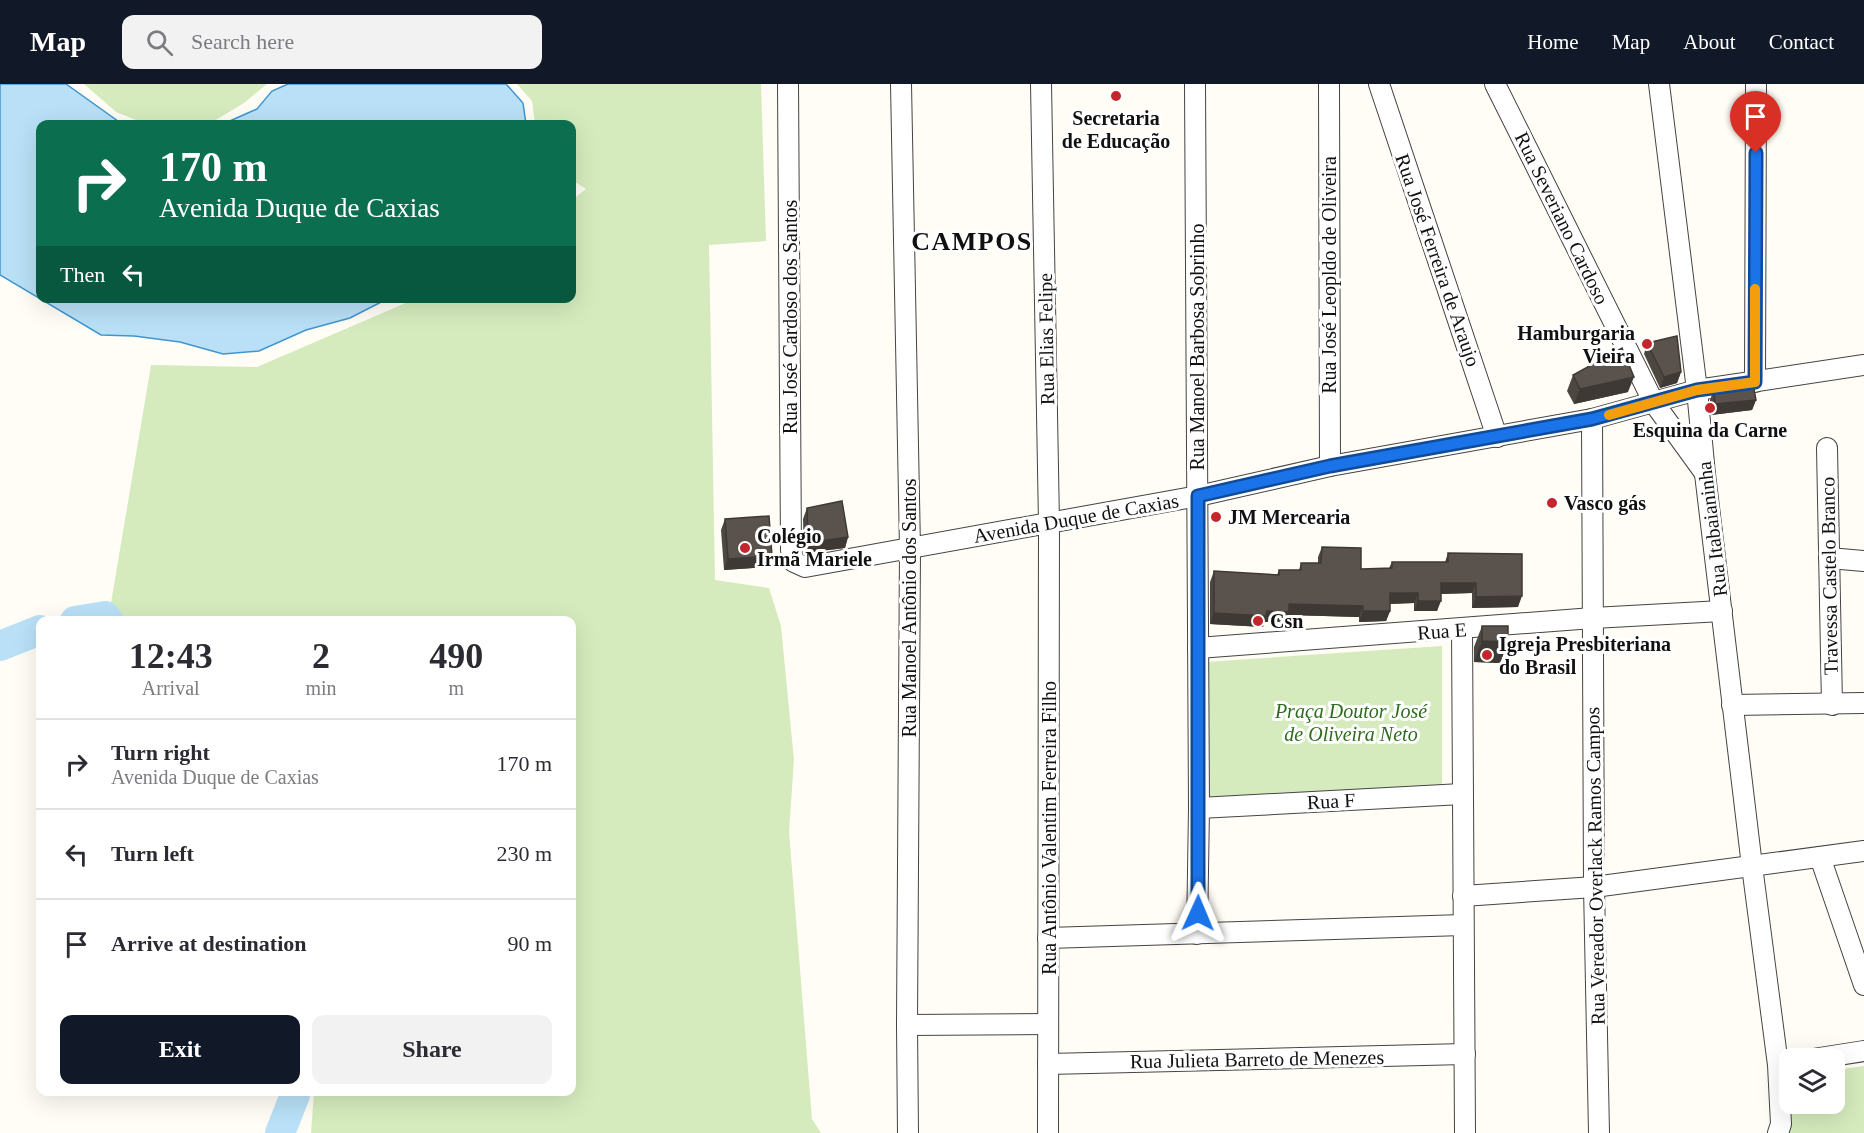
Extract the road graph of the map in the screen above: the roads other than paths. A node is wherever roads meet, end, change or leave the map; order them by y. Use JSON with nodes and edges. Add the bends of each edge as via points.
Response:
{"nodes":[{"id":1,"x":788,"y":84,"type":"edge"},
{"id":2,"x":901,"y":84,"type":"edge"},
{"id":3,"x":1041,"y":84,"type":"edge"},
{"id":4,"x":1195,"y":84,"type":"edge"},
{"id":5,"x":1329,"y":84,"type":"edge"},
{"id":6,"x":1379,"y":84,"type":"edge"},
{"id":7,"x":1495,"y":84,"type":"edge"},
{"id":8,"x":1659,"y":84,"type":"edge"},
{"id":9,"x":1756,"y":84,"type":"edge"},
{"id":10,"x":1864,"y":364,"type":"edge"},
{"id":11,"x":1755,"y":382,"type":"junction"},
{"id":12,"x":1697,"y":390,"type":"junction"},
{"id":13,"x":1654,"y":403,"type":"junction"},
{"id":14,"x":1592,"y":419,"type":"junction"},
{"id":15,"x":1497,"y":437,"type":"junction"},
{"id":16,"x":1827,"y":448,"type":"dead end"},
{"id":17,"x":1330,"y":466,"type":"junction"},
{"id":18,"x":1705,"y":474,"type":"junction"},
{"id":19,"x":1198,"y":496,"type":"junction"},
{"id":20,"x":1049,"y":522,"type":"junction"},
{"id":21,"x":910,"y":549,"type":"junction"},
{"id":22,"x":791,"y":550,"type":"joint"},
{"id":23,"x":1829,"y":558,"type":"junction"},
{"id":24,"x":1864,"y":561,"type":"edge"},
{"id":25,"x":1722,"y":611,"type":"junction"},
{"id":26,"x":1593,"y":618,"type":"junction"},
{"id":27,"x":1462,"y":629,"type":"junction"},
{"id":28,"x":1198,"y":648,"type":"junction"},
{"id":29,"x":1864,"y":703,"type":"edge"},
{"id":30,"x":1732,"y":705,"type":"junction"},
{"id":31,"x":1832,"y":705,"type":"junction"},
{"id":32,"x":1462,"y":795,"type":"junction"},
{"id":33,"x":1199,"y":808,"type":"junction"},
{"id":34,"x":1864,"y":851,"type":"edge"},
{"id":35,"x":1820,"y":856,"type":"junction"},
{"id":36,"x":1752,"y":866,"type":"junction"},
{"id":37,"x":1594,"y":887,"type":"junction"},
{"id":38,"x":1463,"y":896,"type":"junction"},
{"id":39,"x":1463,"y":925,"type":"junction"},
{"id":40,"x":1197,"y":934,"type":"junction"},
{"id":41,"x":1048,"y":938,"type":"junction"},
{"id":42,"x":1864,"y":985,"type":"edge"},
{"id":43,"x":1048,"y":1024,"type":"junction"},
{"id":44,"x":907,"y":1025,"type":"junction"},
{"id":45,"x":1781,"y":1048,"type":"edge"},
{"id":46,"x":1864,"y":1051,"type":"edge"},
{"id":47,"x":1465,"y":1054,"type":"junction"},
{"id":48,"x":1845,"y":1054,"type":"edge"},
{"id":49,"x":1048,"y":1064,"type":"junction"},
{"id":50,"x":1782,"y":1114,"type":"edge"},
{"id":51,"x":908,"y":1133,"type":"edge"},
{"id":52,"x":1048,"y":1133,"type":"edge"},
{"id":53,"x":1465,"y":1133,"type":"edge"},
{"id":54,"x":1599,"y":1133,"type":"edge"},
{"id":55,"x":1778,"y":1133,"type":"edge"}],
"edges":[{"from":1,"to":22,"type":"street","name":"Rua José Cardoso dos Santos"},
{"from":2,"to":21,"type":"street","name":"Rua Manoel Antônio dos Santos"},
{"from":3,"to":20,"type":"street","name":"Rua Elias Felipe"},
{"from":4,"to":19,"type":"street","name":"Rua Manoel Barbosa Sobrinho"},
{"from":5,"to":17,"type":"street","name":"Rua José Leopldo de Oliveira"},
{"from":6,"to":15,"type":"street","name":"Rua José Ferreira de Araujo"},
{"from":7,"to":13,"type":"street","name":"Rua Severiano Cardoso"},
{"from":8,"to":12,"type":"street","name":"Rua Itabaianinha"},
{"from":9,"to":11,"type":"street"},
{"from":10,"to":11,"type":"street","name":"Avenida Duque de Caxias"},
{"from":11,"to":12,"type":"street","name":"Avenida Duque de Caxias"},
{"from":12,"to":13,"type":"street","name":"Avenida Duque de Caxias"},
{"from":12,"to":18,"type":"street","name":"Rua Itabaianinha"},
{"from":13,"to":14,"type":"street","name":"Avenida Duque de Caxias"},
{"from":13,"to":18,"type":"street","name":"Rua Severiano Cardoso"},
{"from":14,"to":15,"type":"street","name":"Avenida Duque de Caxias"},
{"from":14,"to":26,"type":"street","name":"Rua Vereador Overlack Ramos Campos"},
{"from":15,"to":17,"type":"street","name":"Avenida Duque de Caxias"},
{"from":16,"to":23,"type":"street","name":"Travessa Castelo Branco"},
{"from":17,"to":19,"type":"street","name":"Avenida Duque de Caxias"},
{"from":18,"to":25,"type":"street","name":"Rua Itabaianinha"},
{"from":19,"to":20,"type":"street","name":"Avenida Duque de Caxias"},
{"from":19,"to":28,"type":"street","name":"Rua Manoel Barbosa Sobrinho"},
{"from":20,"to":21,"type":"street","name":"Avenida Duque de Caxias"},
{"from":20,"to":41,"type":"street","name":"Rua Antônio Valentim Ferreira Filho"},
{"from":21,"to":22,"type":"street","name":"Avenida Duque de Caxias","via":[[805,567],[794,562]]},
{"from":21,"to":44,"type":"street","name":"Rua Manoel Antônio dos Santos"},
{"from":23,"to":24,"type":"street"},
{"from":23,"to":31,"type":"street","name":"Travessa Castelo Branco"},
{"from":25,"to":26,"type":"street","name":"Rua E"},
{"from":25,"to":30,"type":"street","name":"Rua Itabaianinha"},
{"from":26,"to":27,"type":"street","name":"Rua E"},
{"from":26,"to":37,"type":"street","name":"Rua Vereador Overlack Ramos Campos"},
{"from":27,"to":28,"type":"street","name":"Rua E"},
{"from":27,"to":32,"type":"street"},
{"from":28,"to":33,"type":"street","name":"Rua Manoel Barbosa Sobrinho"},
{"from":29,"to":31,"type":"street"},
{"from":30,"to":31,"type":"street"},
{"from":30,"to":36,"type":"street","name":"Rua Itabaianinha"},
{"from":32,"to":33,"type":"street","name":"Rua F"},
{"from":32,"to":38,"type":"street"},
{"from":33,"to":40,"type":"street","name":"Rua Manoel Barbosa Sobrinho"},
{"from":34,"to":35,"type":"street"},
{"from":35,"to":36,"type":"street"},
{"from":35,"to":42,"type":"street"},
{"from":36,"to":37,"type":"street"},
{"from":36,"to":45,"type":"street","name":"Rua Itabaianinha"},
{"from":37,"to":38,"type":"street"},
{"from":37,"to":54,"type":"street","name":"Rua Vereador Overlack Ramos Campos"},
{"from":38,"to":39,"type":"street"},
{"from":39,"to":40,"type":"street"},
{"from":39,"to":47,"type":"street"},
{"from":40,"to":41,"type":"street"},
{"from":41,"to":43,"type":"street","name":"Rua Antônio Valentim Ferreira Filho"},
{"from":43,"to":44,"type":"street"},
{"from":43,"to":49,"type":"street","name":"Rua Antônio Valentim Ferreira Filho"},
{"from":44,"to":51,"type":"street","name":"Rua Manoel Antônio dos Santos"},
{"from":46,"to":48,"type":"street"},
{"from":47,"to":49,"type":"street","name":"Rua Julieta Barreto de Menezes"},
{"from":47,"to":53,"type":"street"},
{"from":49,"to":52,"type":"street","name":"Rua Antônio Valentim Ferreira Filho"},
{"from":50,"to":55,"type":"street","name":"Rua Itabaianinha"}]}
